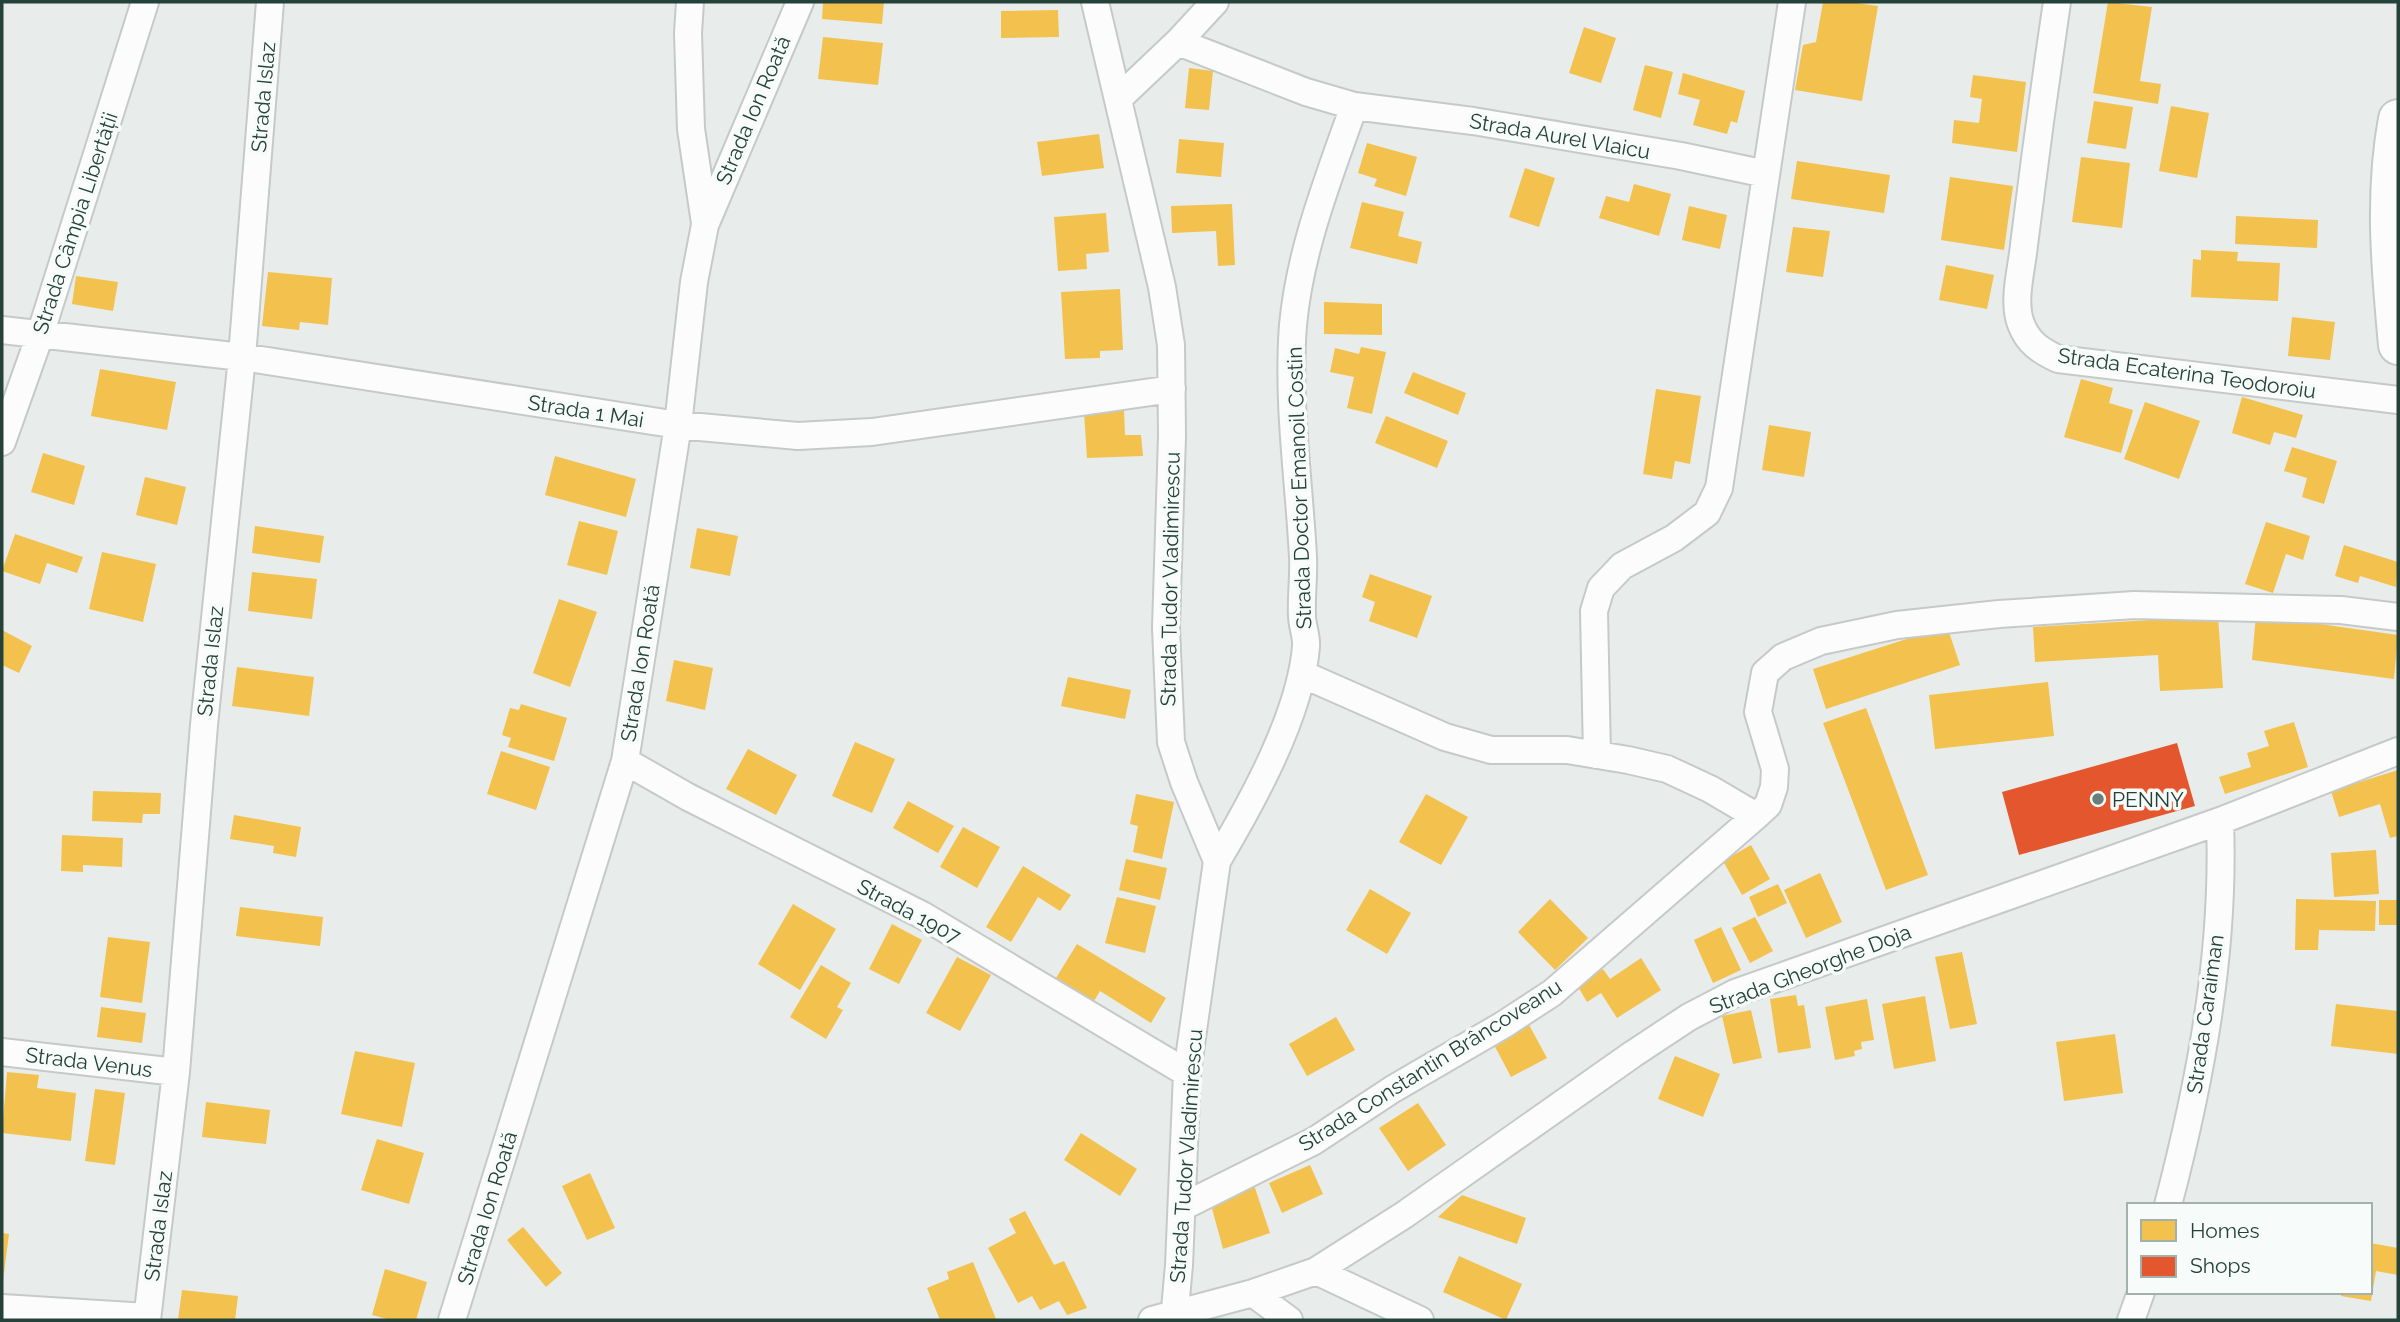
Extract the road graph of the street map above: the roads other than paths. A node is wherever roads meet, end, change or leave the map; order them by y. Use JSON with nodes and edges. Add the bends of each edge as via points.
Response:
{"nodes":[{"id":1,"x":145,"y":2,"type":"edge"},
{"id":2,"x":270,"y":2,"type":"edge"},
{"id":3,"x":690,"y":2,"type":"edge"},
{"id":4,"x":800,"y":2,"type":"edge"},
{"id":5,"x":1095,"y":2,"type":"edge"},
{"id":6,"x":1215,"y":2,"type":"edge"},
{"id":7,"x":1792,"y":2,"type":"edge"},
{"id":8,"x":2057,"y":2,"type":"edge"},
{"id":9,"x":1178,"y":42,"type":"junction"},
{"id":10,"x":1119,"y":98,"type":"junction"},
{"id":11,"x":1354,"y":106,"type":"junction"},
{"id":12,"x":2398,"y":126,"type":"edge"},
{"id":13,"x":1766,"y":174,"type":"junction"},
{"id":14,"x":705,"y":225,"type":"junction"},
{"id":15,"x":2,"y":330,"type":"edge"},
{"id":16,"x":40,"y":335,"type":"junction"},
{"id":17,"x":2398,"y":345,"type":"edge"},
{"id":18,"x":242,"y":357,"type":"junction"},
{"id":19,"x":1171,"y":389,"type":"junction"},
{"id":20,"x":2398,"y":400,"type":"edge"},
{"id":21,"x":678,"y":425,"type":"junction"},
{"id":22,"x":2,"y":442,"type":"edge"},
{"id":23,"x":2398,"y":617,"type":"edge"},
{"id":24,"x":1302,"y":674,"type":"junction"},
{"id":25,"x":2398,"y":751,"type":"edge"},
{"id":26,"x":1597,"y":755,"type":"junction"},
{"id":27,"x":625,"y":761,"type":"junction"},
{"id":28,"x":1756,"y":816,"type":"junction"},
{"id":29,"x":2220,"y":821,"type":"junction"},
{"id":30,"x":1217,"y":860,"type":"junction"},
{"id":31,"x":2,"y":1052,"type":"edge"},
{"id":32,"x":176,"y":1072,"type":"junction"},
{"id":33,"x":1187,"y":1073,"type":"junction"},
{"id":34,"x":2168,"y":1203,"type":"edge"},
{"id":35,"x":1182,"y":1207,"type":"junction"},
{"id":36,"x":1316,"y":1271,"type":"junction"},
{"id":37,"x":1253,"y":1293,"type":"junction"},
{"id":38,"x":2140,"y":1294,"type":"edge"},
{"id":39,"x":2,"y":1308,"type":"edge"},
{"id":40,"x":1167,"y":1318,"type":"edge"},
{"id":41,"x":147,"y":1319,"type":"edge"},
{"id":42,"x":452,"y":1320,"type":"edge"},
{"id":43,"x":1289,"y":1320,"type":"edge"},
{"id":44,"x":1420,"y":1320,"type":"edge"},
{"id":45,"x":2131,"y":1320,"type":"edge"}],
"edges":[{"from":1,"to":16,"type":"street","name":"Strada Câmpia Libertății"},
{"from":2,"to":18,"type":"street","name":"Strada Islaz"},
{"from":3,"to":14,"type":"street","via":[[691,129]]},
{"from":4,"to":14,"type":"street","name":"Strada Ion Roată"},
{"from":5,"to":10,"type":"street","name":"Strada Tudor Vladimirescu"},
{"from":6,"to":9,"type":"street"},
{"from":7,"to":13,"type":"street"},
{"from":8,"to":20,"type":"street","name":"Strada Ecaterina Teodoroiu","via":[[2018,300],[2020,323],[2031,342],[2059,359]]},
{"from":9,"to":10,"type":"street"},
{"from":9,"to":11,"type":"street","name":"Strada Aurel Vlaicu"},
{"from":10,"to":19,"type":"street","name":"Strada Tudor Vladimirescu","via":[[1162,287],[1171,345]]},
{"from":11,"to":13,"type":"street","name":"Strada Aurel Vlaicu","via":[[1578,138]]},
{"from":11,"to":24,"type":"street","name":"Strada Doctor Emanoil Costin","via":[[1308,244],[1293,325],[1304,585],[1301,617],[1307,644]]},
{"from":12,"to":17,"type":"main road","via":[[2388,206]]},
{"from":13,"to":26,"type":"street","via":[[1719,488],[1707,513],[1674,538],[1622,566],[1601,588],[1594,611]]},
{"from":14,"to":21,"type":"street","name":"Strada Ion Roată"},
{"from":15,"to":16,"type":"street","name":"Strada 1 Mai"},
{"from":16,"to":18,"type":"street","name":"Strada 1 Mai"},
{"from":16,"to":22,"type":"street","name":"Strada Câmpia Libertății"},
{"from":18,"to":21,"type":"street","name":"Strada 1 Mai"},
{"from":18,"to":32,"type":"street","name":"Strada Islaz","via":[[204,724]]},
{"from":19,"to":21,"type":"street","name":"Strada 1 Mai","via":[[872,432],[798,436]]},
{"from":19,"to":30,"type":"street","name":"Strada Tudor Vladimirescu","via":[[1166,628],[1169,730],[1184,782]]},
{"from":21,"to":27,"type":"street","name":"Strada Ion Roată"},
{"from":23,"to":28,"type":"street","name":"Strada Constantin Brâncoveanu","via":[[2341,610],[2134,605],[1897,625],[1821,640],[1783,657],[1765,673],[1758,712],[1775,769],[1774,787],[1768,805]]},
{"from":24,"to":26,"type":"street","via":[[1445,737],[1491,750],[1567,750]]},
{"from":24,"to":30,"type":"street","name":"Strada Doctor Emanoil Costin","via":[[1267,771]]},
{"from":25,"to":29,"type":"street","name":"Strada Gheorghe Doja"},
{"from":26,"to":28,"type":"street","via":[[1667,769]]},
{"from":27,"to":33,"type":"street","name":"Strada 1907","via":[[922,915]]},
{"from":27,"to":42,"type":"street","name":"Strada Ion Roată"},
{"from":28,"to":35,"type":"street","name":"Strada Constantin Brâncoveanu","via":[[1552,993],[1314,1141]]},
{"from":29,"to":34,"type":"street","name":"Strada Caraiman","via":[[2221,883],[2209,1013]]},
{"from":29,"to":36,"type":"street","name":"Strada Gheorghe Doja","via":[[1724,999],[1633,1054]]},
{"from":30,"to":33,"type":"street","name":"Strada Tudor Vladimirescu"},
{"from":31,"to":32,"type":"street","name":"Strada Venus"},
{"from":32,"to":41,"type":"street","name":"Strada Islaz"},
{"from":33,"to":35,"type":"street","name":"Strada Tudor Vladimirescu"},
{"from":35,"to":40,"type":"street","name":"Strada Tudor Vladimirescu"},
{"from":36,"to":37,"type":"street","name":"Strada Gheorghe Doja"},
{"from":36,"to":44,"type":"street"},
{"from":37,"to":40,"type":"street","name":"Strada Gheorghe Doja"},
{"from":37,"to":43,"type":"street"},
{"from":38,"to":45,"type":"street"},
{"from":39,"to":41,"type":"street"}]}
